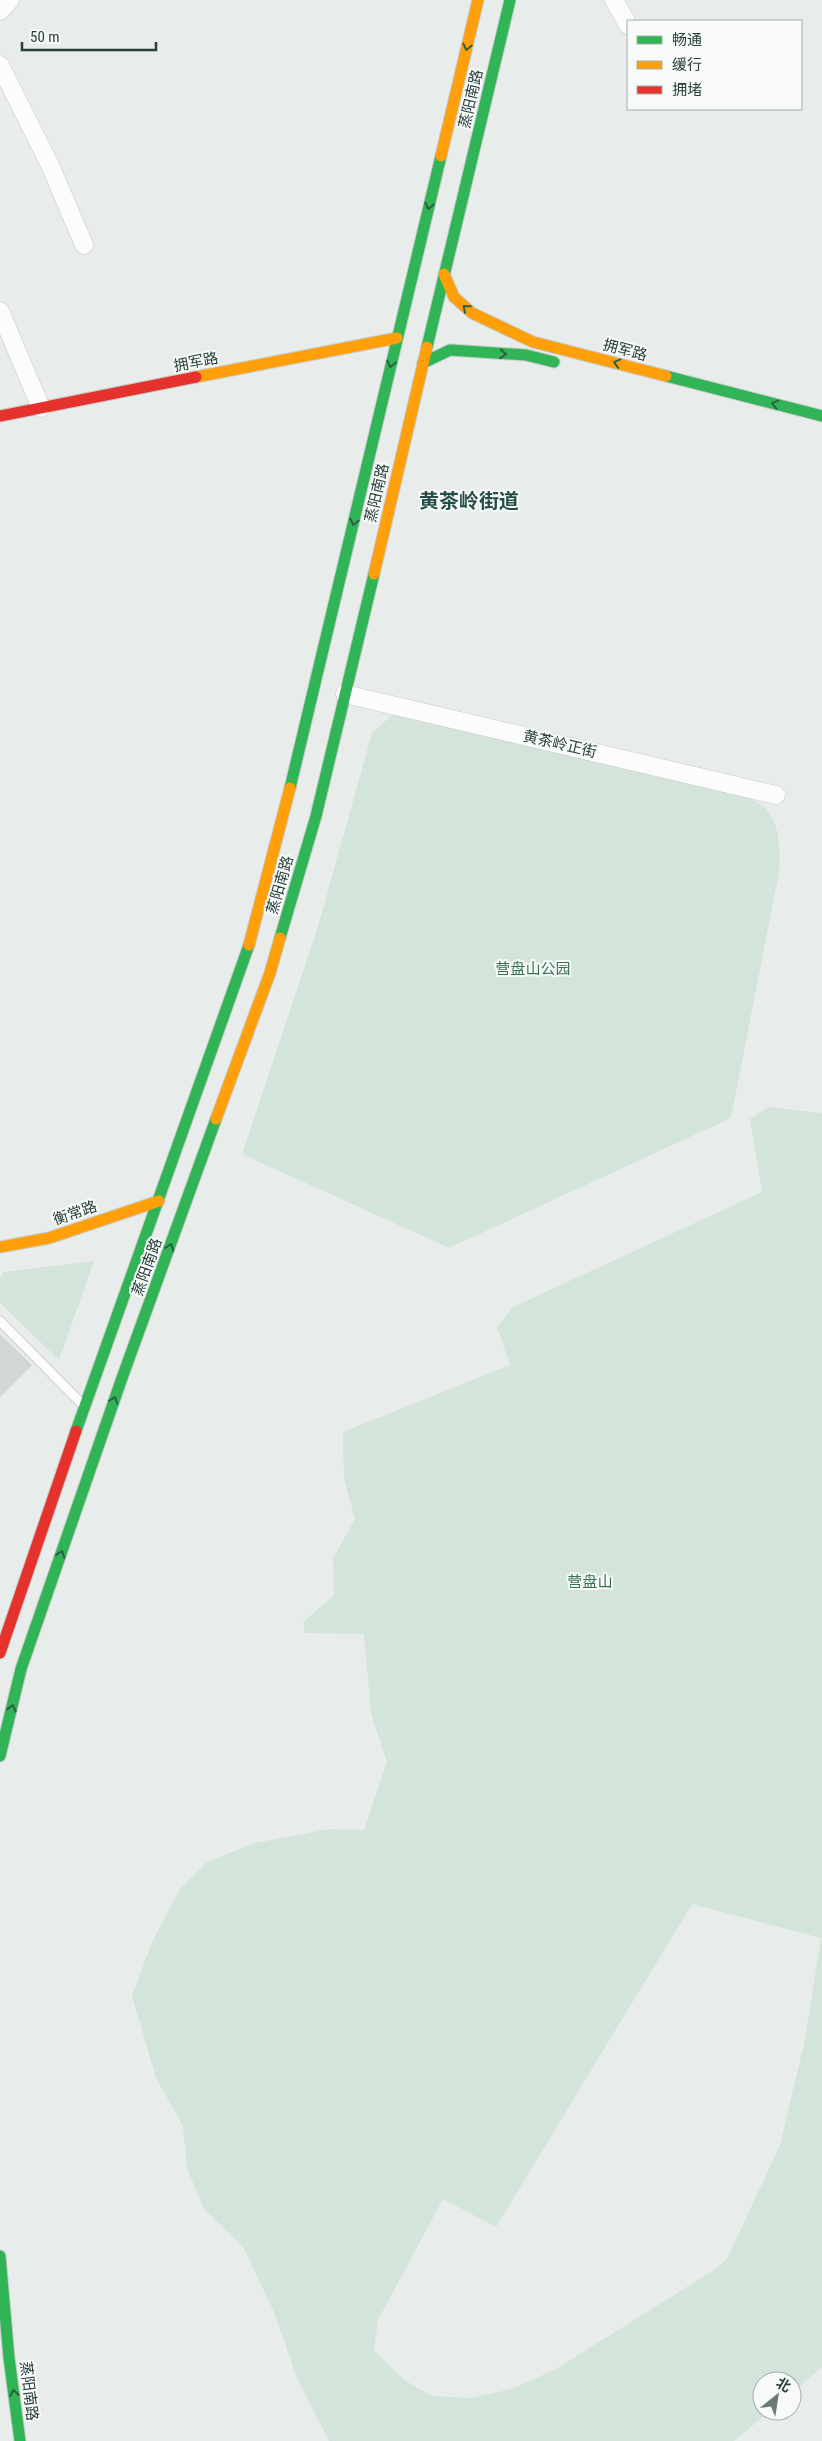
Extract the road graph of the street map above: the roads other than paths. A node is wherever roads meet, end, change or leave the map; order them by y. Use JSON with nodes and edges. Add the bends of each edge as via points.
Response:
{"nodes":[{"id":1,"x":10,"y":0,"type":"edge"},
{"id":2,"x":478,"y":0,"type":"edge"},
{"id":3,"x":510,"y":0,"type":"edge"},
{"id":4,"x":614,"y":0,"type":"edge"},
{"id":5,"x":0,"y":11,"type":"edge"},
{"id":6,"x":627,"y":23,"type":"edge"},
{"id":7,"x":0,"y":65,"type":"edge"},
{"id":8,"x":84,"y":245,"type":"dead end"},
{"id":9,"x":444,"y":274,"type":"junction"},
{"id":10,"x":0,"y":311,"type":"edge"},
{"id":11,"x":397,"y":338,"type":"junction"},
{"id":12,"x":423,"y":363,"type":"junction"},
{"id":13,"x":564,"y":365,"type":"dead end"},
{"id":14,"x":41,"y":408,"type":"junction"},
{"id":15,"x":0,"y":416,"type":"edge"},
{"id":16,"x":822,"y":416,"type":"edge"},
{"id":17,"x":344,"y":694,"type":"junction"},
{"id":18,"x":776,"y":795,"type":"dead end"},
{"id":19,"x":159,"y":1201,"type":"junction"},
{"id":20,"x":0,"y":1247,"type":"edge"},
{"id":21,"x":0,"y":1321,"type":"edge"},
{"id":22,"x":85,"y":1407,"type":"junction"},
{"id":23,"x":0,"y":1653,"type":"edge"},
{"id":24,"x":0,"y":1756,"type":"edge"},
{"id":25,"x":0,"y":2256,"type":"edge"},
{"id":26,"x":20,"y":2441,"type":"edge"}],
"edges":[{"from":1,"to":5,"type":"street"},
{"from":2,"to":11,"type":"main road","name":"蒸阳南路","one_way":true},
{"from":3,"to":9,"type":"main road","name":"蒸阳南路"},
{"from":4,"to":6,"type":"street"},
{"from":7,"to":8,"type":"street","via":[[50,165]]},
{"from":9,"to":12,"type":"main road","name":"蒸阳南路"},
{"from":16,"to":9,"type":"main road","name":"拥军路","one_way":true,"via":[[533,342],[472,313],[454,297]]},
{"from":10,"to":14,"type":"street"},
{"from":11,"to":14,"type":"main road","name":"拥军路"},
{"from":11,"to":19,"type":"main road","name":"蒸阳南路","one_way":true,"via":[[286,805],[245,960]]},
{"from":12,"to":13,"type":"main road","one_way":true,"via":[[450,350],[526,355]]},
{"from":12,"to":17,"type":"main road","name":"蒸阳南路"},
{"from":14,"to":15,"type":"main road","name":"拥军路"},
{"from":17,"to":18,"type":"street","name":"黄茶岭正街"},
{"from":24,"to":17,"type":"main road","name":"蒸阳南路","one_way":true,"via":[[21,1670],[118,1388],[270,973],[316,816]]},
{"from":19,"to":20,"type":"main road","name":"衡常路","via":[[49,1238]]},
{"from":19,"to":22,"type":"main road","name":"蒸阳南路"},
{"from":21,"to":22,"type":"lane"},
{"from":22,"to":23,"type":"main road","name":"蒸阳南路"},
{"from":26,"to":25,"type":"main road","name":"蒸阳南路","one_way":true}]}
